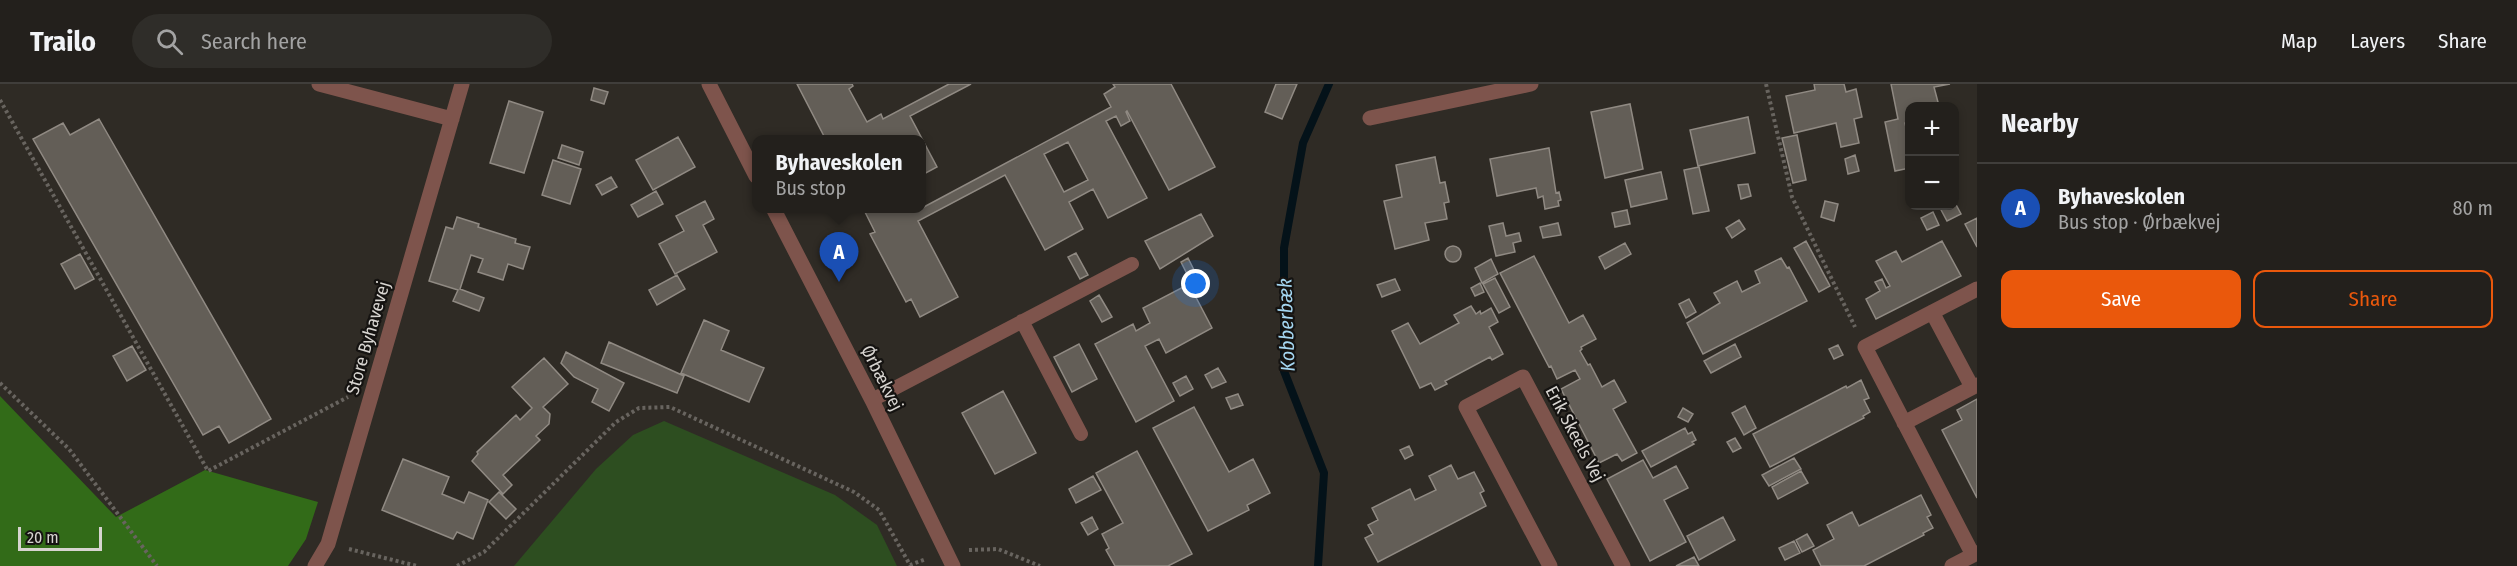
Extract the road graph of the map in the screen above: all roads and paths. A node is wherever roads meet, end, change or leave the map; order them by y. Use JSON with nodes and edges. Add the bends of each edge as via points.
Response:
{"nodes":[{"id":1,"x":319,"y":84,"type":"edge"},
{"id":2,"x":462,"y":84,"type":"edge"},
{"id":3,"x":709,"y":84,"type":"edge"},
{"id":4,"x":1531,"y":84,"type":"edge"},
{"id":5,"x":1766,"y":84,"type":"edge"},
{"id":6,"x":0,"y":100,"type":"edge"},
{"id":7,"x":1370,"y":118,"type":"dead end"},
{"id":8,"x":452,"y":119,"type":"junction"},
{"id":9,"x":752,"y":168,"type":"edge"},
{"id":10,"x":776,"y":213,"type":"edge"},
{"id":11,"x":1132,"y":264,"type":"dead end"},
{"id":12,"x":1977,"y":289,"type":"edge"},
{"id":13,"x":1932,"y":312,"type":"junction"},
{"id":14,"x":1022,"y":321,"type":"junction"},
{"id":15,"x":1865,"y":347,"type":"junction"},
{"id":16,"x":0,"y":383,"type":"edge"},
{"id":17,"x":375,"y":383,"type":"junction"},
{"id":18,"x":1974,"y":386,"type":"edge"},
{"id":19,"x":872,"y":399,"type":"junction"},
{"id":20,"x":1904,"y":423,"type":"junction"},
{"id":21,"x":1081,"y":434,"type":"dead end"},
{"id":22,"x":328,"y":544,"type":"junction"},
{"id":23,"x":1975,"y":554,"type":"edge"},
{"id":24,"x":949,"y":559,"type":"edge"},
{"id":25,"x":157,"y":566,"type":"edge"},
{"id":26,"x":315,"y":566,"type":"edge"},
{"id":27,"x":417,"y":566,"type":"edge"},
{"id":28,"x":457,"y":566,"type":"edge"},
{"id":29,"x":1040,"y":566,"type":"edge"},
{"id":30,"x":1550,"y":566,"type":"edge"},
{"id":31,"x":1623,"y":566,"type":"edge"},
{"id":32,"x":1952,"y":566,"type":"edge"}],
"edges":[{"from":1,"to":8,"type":"street"},
{"from":2,"to":8,"type":"street","name":"Store Byhavevej"},
{"from":3,"to":9,"type":"street"},
{"from":4,"to":7,"type":"street"},
{"from":5,"to":15,"type":"path","via":[[1792,197]]},
{"from":6,"to":17,"type":"path","via":[[208,471]]},
{"from":8,"to":17,"type":"street","name":"Store Byhavevej"},
{"from":10,"to":19,"type":"street","name":"Ørbækvej"},
{"from":11,"to":14,"type":"lane"},
{"from":12,"to":13,"type":"street"},
{"from":13,"to":15,"type":"street"},
{"from":13,"to":18,"type":"street"},
{"from":14,"to":19,"type":"lane"},
{"from":14,"to":21,"type":"lane"},
{"from":15,"to":20,"type":"street"},
{"from":16,"to":25,"type":"path","via":[[69,449]]},
{"from":17,"to":22,"type":"street","name":"Store Byhavevej"},
{"from":18,"to":20,"type":"street"},
{"from":19,"to":24,"type":"street","name":"Ørbækvej"},
{"from":20,"to":23,"type":"street"},
{"from":22,"to":26,"type":"street","name":"Store Byhavevej"},
{"from":22,"to":27,"type":"path"},
{"from":23,"to":32,"type":"street"},
{"from":24,"to":28,"type":"path","via":[[909,565],[879,510],[854,492],[670,407],[639,408],[616,422],[484,552]]},
{"from":24,"to":29,"type":"path","via":[[998,549]]},
{"from":30,"to":31,"type":"street","name":"Erik Skeels Vej","via":[[1466,407],[1523,377]]}]}
